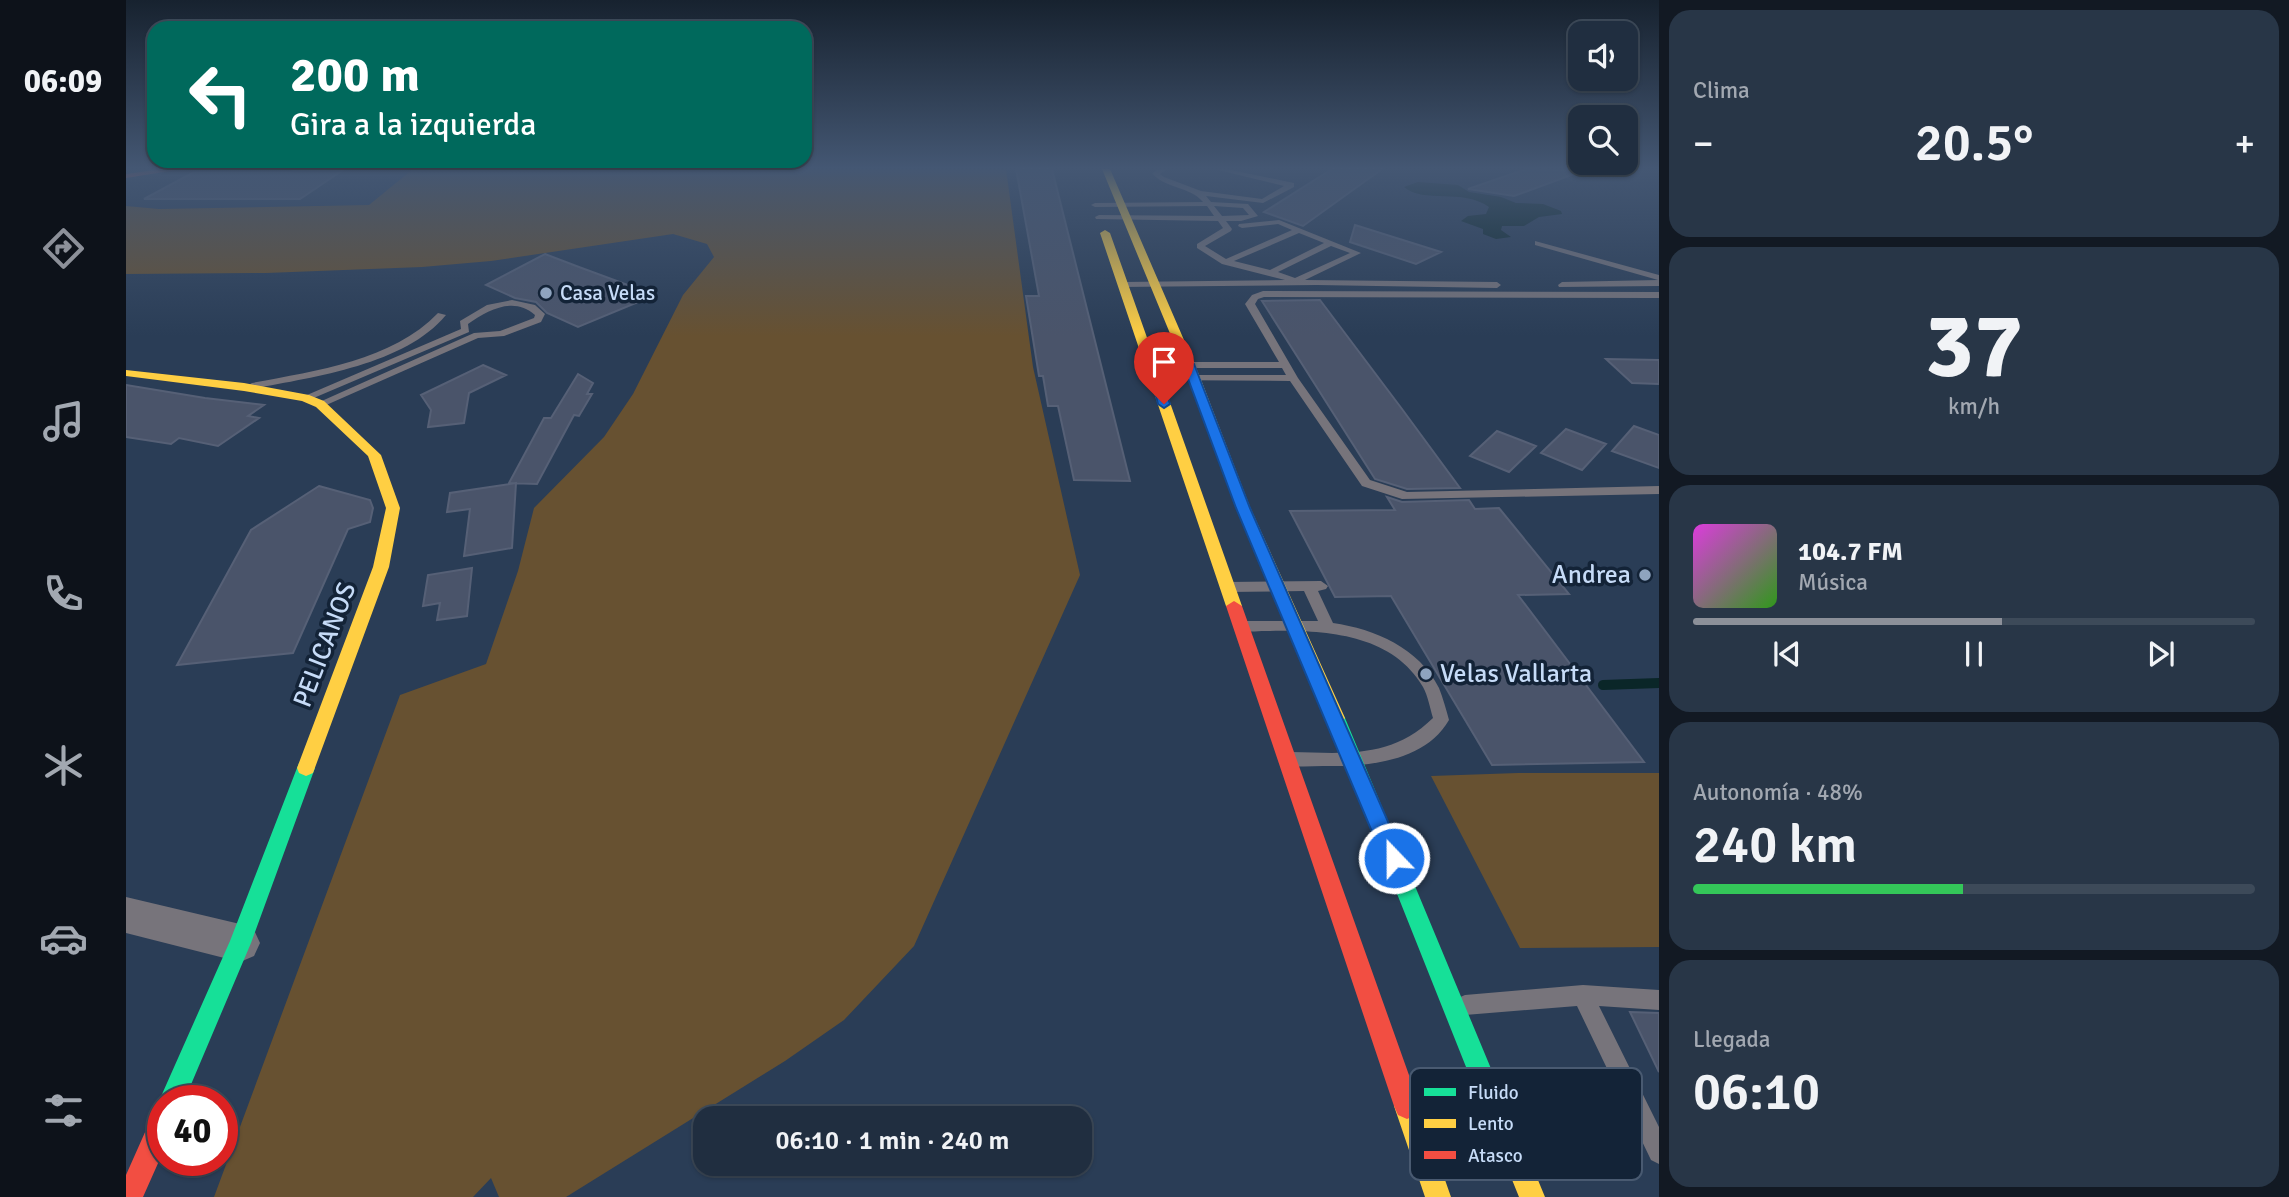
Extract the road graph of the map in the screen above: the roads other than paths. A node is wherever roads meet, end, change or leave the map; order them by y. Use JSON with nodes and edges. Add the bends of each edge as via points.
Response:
{"nodes":[{"id":1,"x":1102,"y":225,"type":"edge"},
{"id":2,"x":1129,"y":225,"type":"edge"},
{"id":3,"x":1225,"y":225,"type":"edge"},
{"id":4,"x":1248,"y":225,"type":"edge"},
{"id":5,"x":1286,"y":225,"type":"edge"},
{"id":6,"x":1228,"y":229,"type":"junction"},
{"id":7,"x":1298,"y":230,"type":"junction"},
{"id":8,"x":1329,"y":243,"type":"junction"},
{"id":9,"x":1538,"y":243,"type":"dead end"},
{"id":10,"x":1225,"y":262,"type":"junction"},
{"id":11,"x":1274,"y":271,"type":"junction"},
{"id":12,"x":1121,"y":278,"type":"junction"},
{"id":13,"x":1151,"y":278,"type":"junction"},
{"id":14,"x":1659,"y":278,"type":"edge"},
{"id":15,"x":1298,"y":282,"type":"junction"},
{"id":16,"x":1659,"y":283,"type":"edge"},
{"id":17,"x":1659,"y":295,"type":"edge"},
{"id":18,"x":441,"y":315,"type":"dead end"},
{"id":19,"x":466,"y":330,"type":"junction"},
{"id":20,"x":477,"y":335,"type":"junction"},
{"id":21,"x":348,"y":365,"type":"junction"},
{"id":22,"x":1286,"y":365,"type":"junction"},
{"id":23,"x":1153,"y":371,"type":"junction"},
{"id":24,"x":1191,"y":371,"type":"junction"},
{"id":25,"x":126,"y":373,"type":"edge"},
{"id":26,"x":365,"y":373,"type":"junction"},
{"id":27,"x":377,"y":379,"type":"junction"},
{"id":28,"x":1293,"y":379,"type":"junction"},
{"id":29,"x":244,"y":387,"type":"junction"},
{"id":30,"x":312,"y":401,"type":"junction"},
{"id":31,"x":1659,"y":490,"type":"edge"},
{"id":32,"x":1277,"y":586,"type":"junction"},
{"id":33,"x":1227,"y":587,"type":"junction"},
{"id":34,"x":1295,"y":625,"type":"junction"},
{"id":35,"x":1241,"y":626,"type":"junction"},
{"id":36,"x":1327,"y":626,"type":"junction"},
{"id":37,"x":1287,"y":758,"type":"junction"},
{"id":38,"x":1354,"y":760,"type":"junction"},
{"id":39,"x":126,"y":915,"type":"edge"},
{"id":40,"x":240,"y":943,"type":"junction"},
{"id":41,"x":1583,"y":995,"type":"junction"},
{"id":42,"x":1659,"y":1000,"type":"edge"},
{"id":43,"x":1454,"y":1006,"type":"junction"},
{"id":44,"x":1479,"y":1068,"type":"edge"},
{"id":45,"x":1618,"y":1068,"type":"edge"},
{"id":46,"x":179,"y":1085,"type":"edge"},
{"id":47,"x":1410,"y":1116,"type":"edge"},
{"id":48,"x":1642,"y":1117,"type":"edge"},
{"id":49,"x":1659,"y":1152,"type":"edge"},
{"id":50,"x":147,"y":1158,"type":"edge"},
{"id":51,"x":1432,"y":1180,"type":"edge"},
{"id":52,"x":1525,"y":1180,"type":"edge"},
{"id":53,"x":130,"y":1197,"type":"edge"},
{"id":54,"x":1438,"y":1197,"type":"edge"},
{"id":55,"x":1532,"y":1197,"type":"edge"}],
"edges":[{"from":1,"to":12,"type":"street"},
{"from":2,"to":13,"type":"street"},
{"from":3,"to":6,"type":"lane"},
{"from":4,"to":6,"type":"lane"},
{"from":5,"to":7,"type":"lane"},
{"from":6,"to":10,"type":"lane","via":[[1200,246]]},
{"from":7,"to":8,"type":"lane"},
{"from":7,"to":10,"type":"lane"},
{"from":8,"to":11,"type":"lane"},
{"from":8,"to":15,"type":"lane","via":[[1357,253]]},
{"from":9,"to":14,"type":"lane"},
{"from":10,"to":11,"type":"lane"},
{"from":11,"to":15,"type":"lane"},
{"from":12,"to":13,"type":"street"},
{"from":12,"to":23,"type":"street"},
{"from":13,"to":15,"type":"lane"},
{"from":13,"to":24,"type":"street"},
{"from":15,"to":16,"type":"lane"},
{"from":17,"to":22,"type":"lane","via":[[1255,297],[1250,304]]},
{"from":18,"to":21,"type":"lane","via":[[431,330]]},
{"from":19,"to":20,"type":"lane"},
{"from":19,"to":20,"type":"lane","via":[[463,323],[471,316],[502,303],[525,304],[540,314],[538,320],[511,331],[490,337]]},
{"from":19,"to":26,"type":"lane"},
{"from":20,"to":27,"type":"lane"},
{"from":21,"to":26,"type":"lane"},
{"from":21,"to":29,"type":"lane"},
{"from":22,"to":24,"type":"lane"},
{"from":22,"to":28,"type":"lane"},
{"from":23,"to":24,"type":"lane"},
{"from":23,"to":33,"type":"street"},
{"from":24,"to":28,"type":"lane"},
{"from":24,"to":32,"type":"street"},
{"from":25,"to":29,"type":"street"},
{"from":26,"to":27,"type":"lane"},
{"from":26,"to":30,"type":"lane"},
{"from":27,"to":30,"type":"lane"},
{"from":28,"to":31,"type":"lane","via":[[1366,484],[1384,492],[1406,496]]},
{"from":29,"to":30,"type":"street"},
{"from":30,"to":40,"type":"street","name":"PELICANOS","via":[[374,454],[393,508],[381,567]]},
{"from":32,"to":33,"type":"lane"},
{"from":32,"to":34,"type":"street"},
{"from":32,"to":36,"type":"lane","via":[[1315,586]]},
{"from":33,"to":35,"type":"street"},
{"from":34,"to":35,"type":"lane"},
{"from":34,"to":36,"type":"lane"},
{"from":34,"to":38,"type":"street"},
{"from":35,"to":37,"type":"street"},
{"from":36,"to":38,"type":"lane","via":[[1355,631],[1408,660],[1427,681],[1441,720],[1425,739],[1408,749]]},
{"from":37,"to":38,"type":"lane"},
{"from":37,"to":47,"type":"street"},
{"from":38,"to":43,"type":"street"},
{"from":39,"to":40,"type":"street"},
{"from":40,"to":46,"type":"street","name":"PELICANOS"},
{"from":41,"to":42,"type":"lane"},
{"from":41,"to":43,"type":"lane"},
{"from":41,"to":45,"type":"lane"},
{"from":43,"to":44,"type":"street"},
{"from":48,"to":49,"type":"lane"},
{"from":50,"to":53,"type":"street"},
{"from":51,"to":54,"type":"street"},
{"from":52,"to":55,"type":"street"}]}
